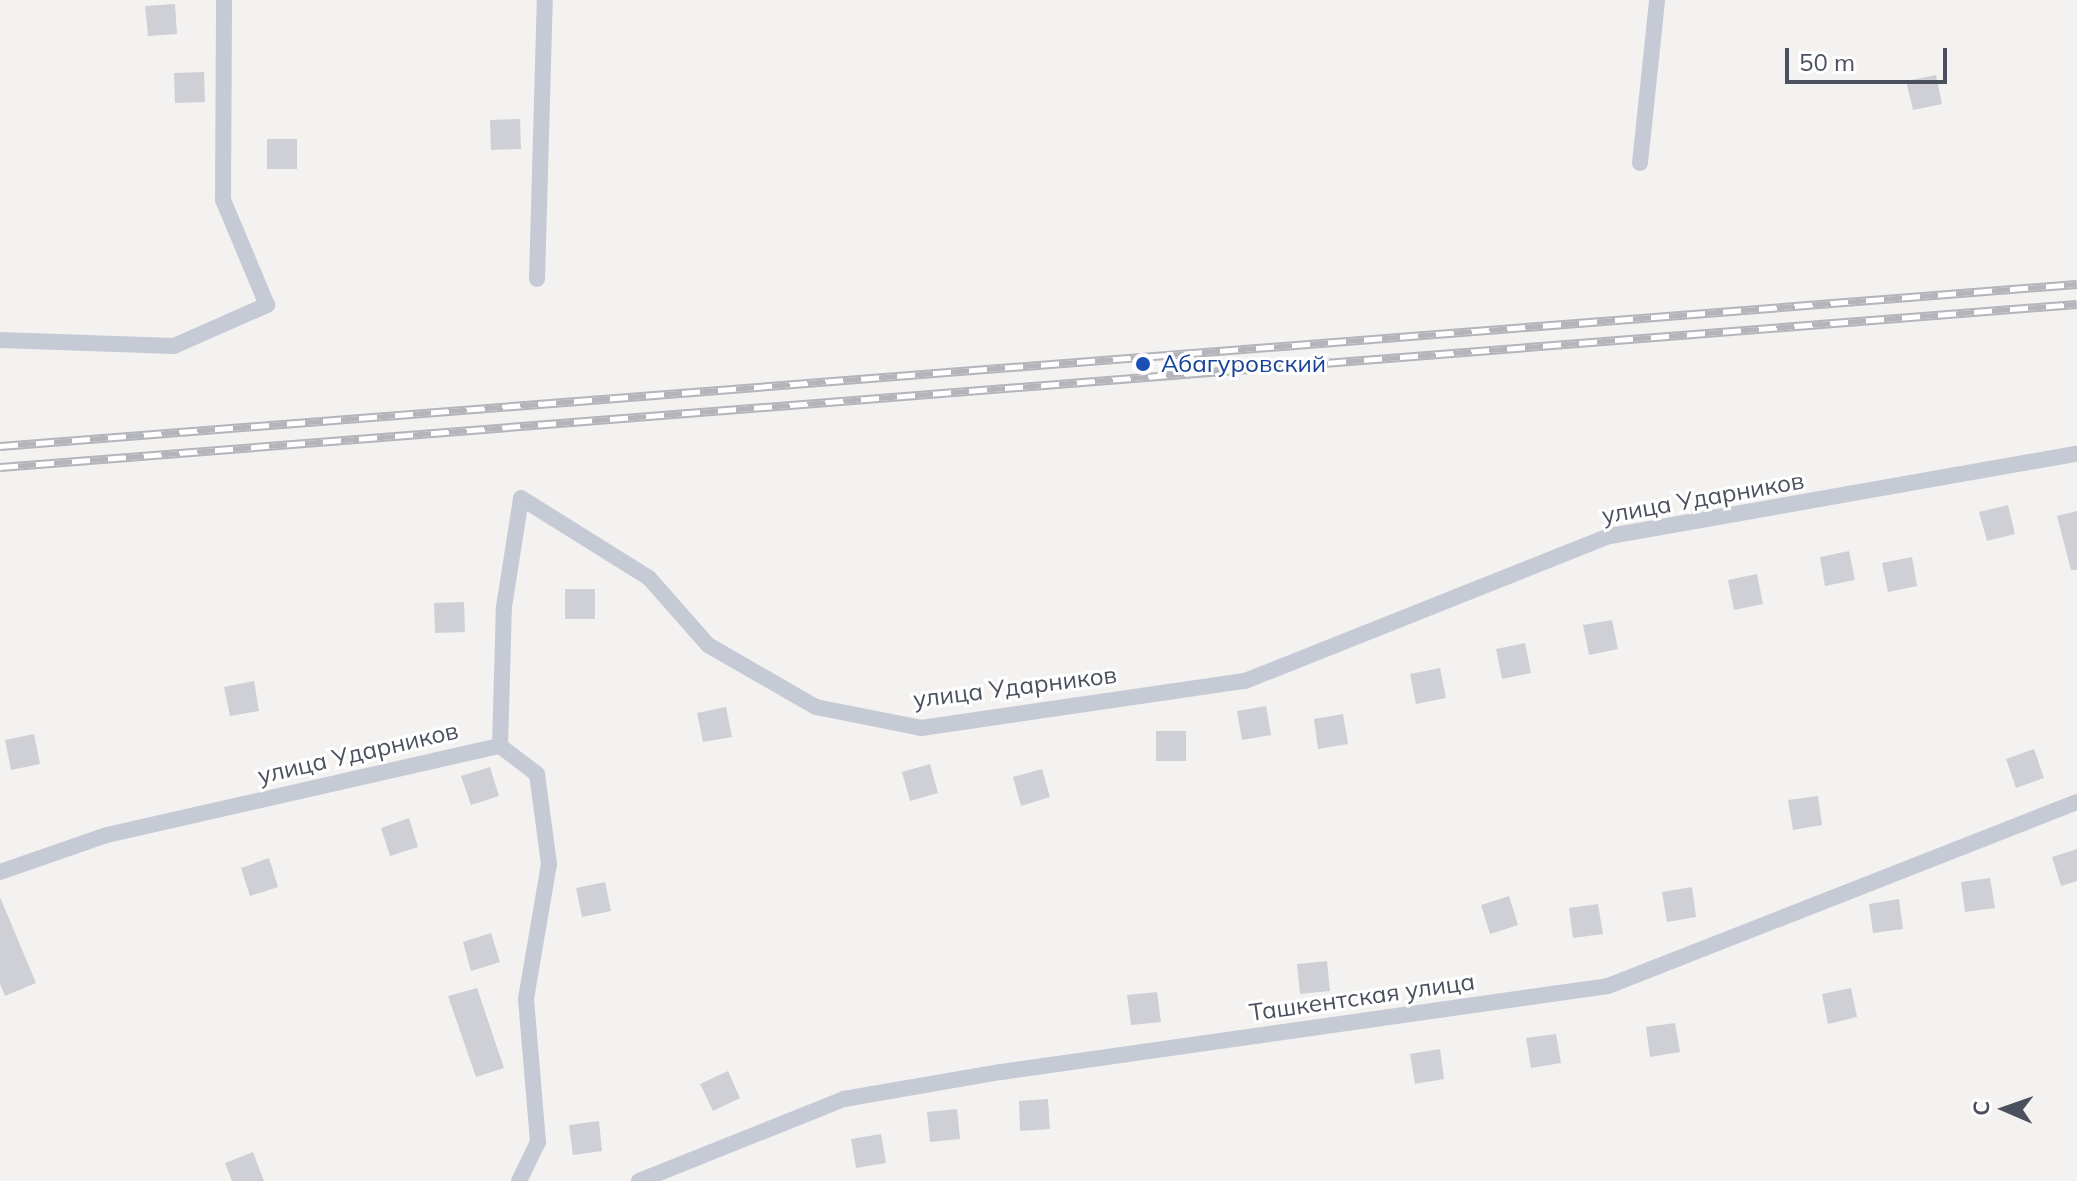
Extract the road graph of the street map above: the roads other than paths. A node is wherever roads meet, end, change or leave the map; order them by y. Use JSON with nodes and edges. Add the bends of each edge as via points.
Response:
{"nodes":[{"id":1,"x":224,"y":0,"type":"edge"},
{"id":2,"x":545,"y":0,"type":"edge"},
{"id":3,"x":1657,"y":0,"type":"edge"},
{"id":4,"x":1640,"y":163,"type":"dead end"},
{"id":5,"x":537,"y":279,"type":"dead end"},
{"id":6,"x":0,"y":340,"type":"edge"},
{"id":7,"x":2077,"y":454,"type":"edge"},
{"id":8,"x":500,"y":746,"type":"junction"},
{"id":9,"x":2077,"y":802,"type":"edge"},
{"id":10,"x":0,"y":872,"type":"edge"},
{"id":11,"x":519,"y":1181,"type":"edge"},
{"id":12,"x":639,"y":1181,"type":"edge"}],
"edges":[{"from":1,"to":6,"type":"street","via":[[223,200],[267,305],[174,346]]},
{"from":2,"to":5,"type":"street"},
{"from":3,"to":4,"type":"street"},
{"from":7,"to":8,"type":"street","name":"улица Ударников","via":[[1610,536],[1245,681],[921,728],[802,700],[708,645],[649,578],[521,498],[504,607]]},
{"from":8,"to":10,"type":"street","name":"улица Ударников","via":[[107,835]]},
{"from":8,"to":11,"type":"street","via":[[537,774],[549,864],[526,999],[538,1142]]},
{"from":9,"to":12,"type":"street","name":"Ташкентская улица","via":[[1608,986],[844,1099]]}]}
